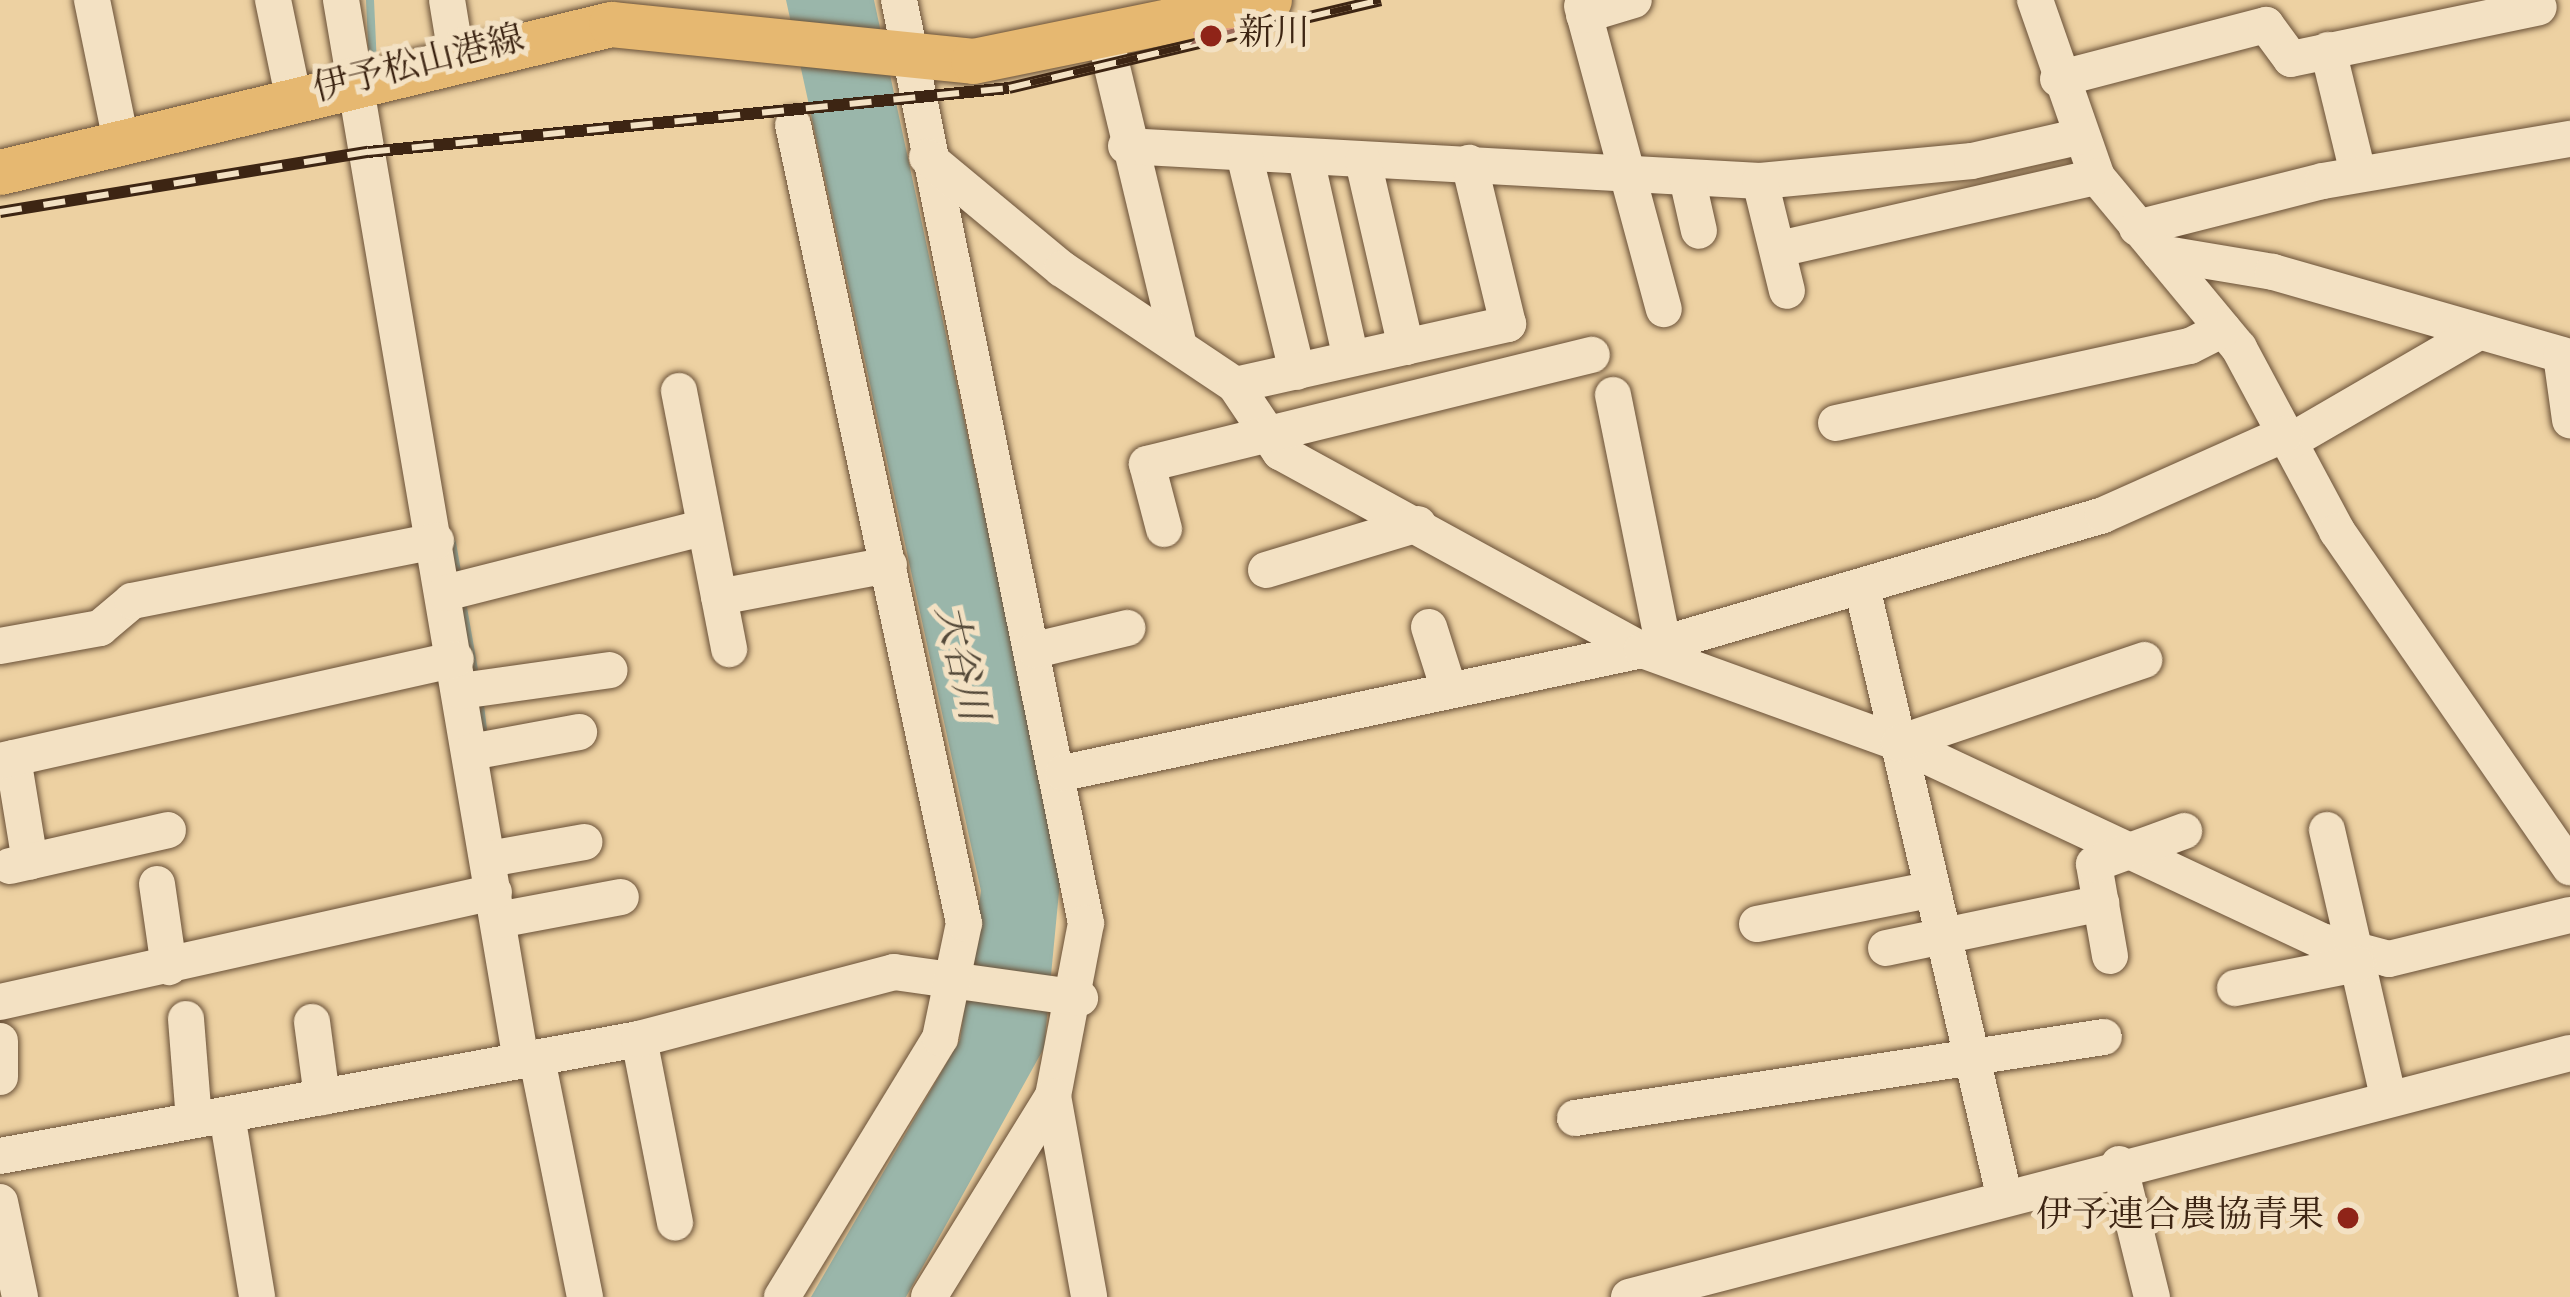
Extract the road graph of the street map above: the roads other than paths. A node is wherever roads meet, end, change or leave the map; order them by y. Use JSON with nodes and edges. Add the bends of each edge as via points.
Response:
{"nodes":[{"id":1,"x":92,"y":0,"type":"edge"},
{"id":2,"x":273,"y":0,"type":"edge"},
{"id":3,"x":341,"y":0,"type":"edge"},
{"id":4,"x":447,"y":0,"type":"edge"},
{"id":5,"x":899,"y":0,"type":"edge"},
{"id":6,"x":1269,"y":0,"type":"edge"},
{"id":7,"x":1634,"y":0,"type":"edge"},
{"id":8,"x":2035,"y":0,"type":"edge"},
{"id":9,"x":2539,"y":7,"type":"dead end"},
{"id":10,"x":1198,"y":10,"type":"edge"},
{"id":11,"x":626,"y":12,"type":"edge"},
{"id":12,"x":1106,"y":42,"type":"junction"},
{"id":13,"x":2328,"y":50,"type":"junction"},
{"id":14,"x":905,"y":54,"type":"junction"},
{"id":15,"x":456,"y":55,"type":"junction"},
{"id":16,"x":2058,"y":79,"type":"junction"},
{"id":17,"x":356,"y":80,"type":"junction"},
{"id":18,"x":293,"y":96,"type":"junction"},
{"id":19,"x":793,"y":125,"type":"dead end"},
{"id":20,"x":2078,"y":137,"type":"junction"},
{"id":21,"x":2570,"y":139,"type":"edge"},
{"id":22,"x":121,"y":141,"type":"junction"},
{"id":23,"x":1126,"y":146,"type":"junction"},
{"id":24,"x":927,"y":157,"type":"junction"},
{"id":25,"x":1245,"y":158,"type":"junction"},
{"id":26,"x":1306,"y":159,"type":"junction"},
{"id":27,"x":1363,"y":161,"type":"junction"},
{"id":28,"x":1469,"y":163,"type":"junction"},
{"id":29,"x":0,"y":172,"type":"edge"},
{"id":30,"x":1624,"y":173,"type":"junction"},
{"id":31,"x":2358,"y":173,"type":"junction"},
{"id":32,"x":2097,"y":177,"type":"junction"},
{"id":33,"x":1687,"y":178,"type":"junction"},
{"id":34,"x":1760,"y":181,"type":"junction"},
{"id":35,"x":1699,"y":231,"type":"dead end"},
{"id":36,"x":2148,"y":240,"type":"junction"},
{"id":37,"x":1779,"y":249,"type":"junction"},
{"id":38,"x":1787,"y":291,"type":"dead end"},
{"id":39,"x":1664,"y":309,"type":"dead end"},
{"id":40,"x":2223,"y":329,"type":"junction"},
{"id":41,"x":2480,"y":332,"type":"junction"},
{"id":42,"x":1178,"y":342,"type":"junction"},
{"id":43,"x":1406,"y":346,"type":"junction"},
{"id":44,"x":1592,"y":355,"type":"dead end"},
{"id":45,"x":2565,"y":356,"type":"edge"},
{"id":46,"x":1351,"y":358,"type":"junction"},
{"id":47,"x":1297,"y":373,"type":"junction"},
{"id":48,"x":1234,"y":385,"type":"junction"},
{"id":49,"x":680,"y":391,"type":"dead end"},
{"id":50,"x":1613,"y":394,"type":"dead end"},
{"id":51,"x":2570,"y":420,"type":"edge"},
{"id":52,"x":1836,"y":423,"type":"dead end"},
{"id":53,"x":1268,"y":434,"type":"junction"},
{"id":54,"x":2287,"y":438,"type":"junction"},
{"id":55,"x":1418,"y":524,"type":"junction"},
{"id":56,"x":702,"y":528,"type":"junction"},
{"id":57,"x":1164,"y":529,"type":"dead end"},
{"id":58,"x":436,"y":541,"type":"junction"},
{"id":59,"x":889,"y":565,"type":"junction"},
{"id":60,"x":1266,"y":570,"type":"dead end"},
{"id":61,"x":1862,"y":587,"type":"junction"},
{"id":62,"x":445,"y":593,"type":"junction"},
{"id":63,"x":718,"y":597,"type":"junction"},
{"id":64,"x":1429,"y":627,"type":"dead end"},
{"id":65,"x":1126,"y":628,"type":"dead end"},
{"id":66,"x":0,"y":646,"type":"edge"},
{"id":67,"x":1653,"y":646,"type":"junction"},
{"id":68,"x":729,"y":649,"type":"dead end"},
{"id":69,"x":1035,"y":650,"type":"junction"},
{"id":70,"x":2144,"y":660,"type":"dead end"},
{"id":71,"x":610,"y":670,"type":"dead end"},
{"id":72,"x":458,"y":675,"type":"junction"},
{"id":73,"x":1448,"y":690,"type":"junction"},
{"id":74,"x":579,"y":732,"type":"dead end"},
{"id":75,"x":1899,"y":743,"type":"junction"},
{"id":76,"x":471,"y":752,"type":"junction"},
{"id":77,"x":6,"y":759,"type":"edge"},
{"id":78,"x":1063,"y":773,"type":"junction"},
{"id":79,"x":153,"y":826,"type":"dead end"},
{"id":80,"x":2184,"y":830,"type":"dead end"},
{"id":81,"x":2327,"y":830,"type":"dead end"},
{"id":82,"x":584,"y":842,"type":"dead end"},
{"id":83,"x":2127,"y":850,"type":"junction"},
{"id":84,"x":2569,"y":862,"type":"edge"},
{"id":85,"x":157,"y":884,"type":"dead end"},
{"id":86,"x":1933,"y":889,"type":"junction"},
{"id":87,"x":494,"y":890,"type":"junction"},
{"id":88,"x":2102,"y":903,"type":"junction"},
{"id":89,"x":604,"y":910,"type":"dead end"},
{"id":90,"x":2570,"y":915,"type":"edge"},
{"id":91,"x":1757,"y":924,"type":"dead end"},
{"id":92,"x":1944,"y":938,"type":"junction"},
{"id":93,"x":1886,"y":948,"type":"dead end"},
{"id":94,"x":2110,"y":956,"type":"dead end"},
{"id":95,"x":2355,"y":957,"type":"junction"},
{"id":96,"x":169,"y":967,"type":"junction"},
{"id":97,"x":962,"y":976,"type":"junction"},
{"id":98,"x":2234,"y":988,"type":"dead end"},
{"id":99,"x":1073,"y":996,"type":"junction"},
{"id":100,"x":0,"y":1002,"type":"edge"},
{"id":101,"x":187,"y":1019,"type":"dead end"},
{"id":102,"x":312,"y":1022,"type":"dead end"},
{"id":103,"x":2104,"y":1037,"type":"dead end"},
{"id":104,"x":639,"y":1039,"type":"junction"},
{"id":105,"x":0,"y":1041,"type":"edge"},
{"id":106,"x":2570,"y":1053,"type":"edge"},
{"id":107,"x":529,"y":1060,"type":"junction"},
{"id":108,"x":1973,"y":1062,"type":"junction"},
{"id":109,"x":0,"y":1077,"type":"edge"},
{"id":110,"x":1053,"y":1096,"type":"junction"},
{"id":111,"x":322,"y":1097,"type":"junction"},
{"id":112,"x":2388,"y":1097,"type":"junction"},
{"id":113,"x":210,"y":1118,"type":"junction"},
{"id":114,"x":1575,"y":1118,"type":"dead end"},
{"id":115,"x":0,"y":1156,"type":"edge"},
{"id":116,"x":2119,"y":1164,"type":"junction"},
{"id":117,"x":2005,"y":1195,"type":"junction"},
{"id":118,"x":0,"y":1202,"type":"edge"},
{"id":119,"x":674,"y":1223,"type":"dead end"},
{"id":120,"x":4,"y":1242,"type":"edge"},
{"id":121,"x":20,"y":1297,"type":"edge"},
{"id":122,"x":257,"y":1297,"type":"edge"},
{"id":123,"x":585,"y":1297,"type":"edge"},
{"id":124,"x":782,"y":1297,"type":"edge"},
{"id":125,"x":929,"y":1297,"type":"edge"},
{"id":126,"x":1089,"y":1297,"type":"edge"},
{"id":127,"x":1629,"y":1297,"type":"edge"},
{"id":128,"x":2152,"y":1297,"type":"edge"}],
"edges":[{"from":1,"to":22,"type":"street"},
{"from":2,"to":18,"type":"street"},
{"from":3,"to":17,"type":"street"},
{"from":4,"to":15,"type":"street"},
{"from":5,"to":14,"type":"street"},
{"from":6,"to":10,"type":"main road","name":"伊予松山港線"},
{"from":7,"to":30,"type":"street","via":[[1583,10]]},
{"from":8,"to":16,"type":"street"},
{"from":9,"to":13,"type":"street"},
{"from":10,"to":12,"type":"main road","name":"伊予松山港線"},
{"from":11,"to":14,"type":"main road","name":"伊予松山港線"},
{"from":11,"to":15,"type":"main road","name":"伊予松山港線"},
{"from":12,"to":14,"type":"main road","name":"伊予松山港線","via":[[1016,59]]},
{"from":12,"to":23,"type":"street"},
{"from":13,"to":16,"type":"street","via":[[2291,59],[2266,26]]},
{"from":13,"to":31,"type":"street"},
{"from":14,"to":24,"type":"street"},
{"from":15,"to":17,"type":"main road","name":"伊予松山港線"},
{"from":16,"to":20,"type":"street"},
{"from":17,"to":18,"type":"main road","name":"伊予松山港線"},
{"from":17,"to":58,"type":"street"},
{"from":18,"to":22,"type":"main road","name":"伊予松山港線"},
{"from":19,"to":59,"type":"street"},
{"from":20,"to":32,"type":"street"},
{"from":20,"to":34,"type":"street","via":[[1972,161]]},
{"from":21,"to":31,"type":"street"},
{"from":22,"to":29,"type":"main road","name":"伊予松山港線"},
{"from":23,"to":25,"type":"street"},
{"from":23,"to":42,"type":"street"},
{"from":24,"to":42,"type":"street","via":[[1062,269]]},
{"from":24,"to":69,"type":"street"},
{"from":25,"to":26,"type":"street"},
{"from":25,"to":47,"type":"street"},
{"from":26,"to":27,"type":"street"},
{"from":26,"to":46,"type":"street"},
{"from":27,"to":28,"type":"street"},
{"from":27,"to":43,"type":"street"},
{"from":28,"to":30,"type":"street"},
{"from":28,"to":43,"type":"street","via":[[1508,325]]},
{"from":30,"to":33,"type":"street"},
{"from":30,"to":39,"type":"street"},
{"from":31,"to":36,"type":"street"},
{"from":32,"to":36,"type":"street"},
{"from":32,"to":37,"type":"street"},
{"from":33,"to":34,"type":"street"},
{"from":33,"to":35,"type":"street"},
{"from":34,"to":37,"type":"street"},
{"from":36,"to":40,"type":"street"},
{"from":36,"to":41,"type":"street"},
{"from":37,"to":38,"type":"street"},
{"from":40,"to":52,"type":"street"},
{"from":40,"to":54,"type":"street"},
{"from":41,"to":45,"type":"street"},
{"from":41,"to":54,"type":"street"},
{"from":42,"to":48,"type":"street"},
{"from":43,"to":46,"type":"street"},
{"from":44,"to":53,"type":"street"},
{"from":45,"to":51,"type":"street"},
{"from":46,"to":47,"type":"street"},
{"from":47,"to":48,"type":"street"},
{"from":48,"to":53,"type":"street"},
{"from":49,"to":56,"type":"street"},
{"from":50,"to":67,"type":"street"},
{"from":53,"to":55,"type":"street","via":[[1280,452]]},
{"from":53,"to":57,"type":"street","via":[[1147,464]]},
{"from":54,"to":61,"type":"street","via":[[2104,515]]},
{"from":54,"to":84,"type":"street","via":[[2337,531]]},
{"from":55,"to":60,"type":"street"},
{"from":55,"to":67,"type":"street"},
{"from":56,"to":62,"type":"street"},
{"from":56,"to":63,"type":"street"},
{"from":58,"to":62,"type":"street"},
{"from":58,"to":66,"type":"street","via":[[132,602],[100,628]]},
{"from":59,"to":63,"type":"street"},
{"from":59,"to":97,"type":"street","via":[[958,870]]},
{"from":61,"to":67,"type":"street"},
{"from":61,"to":75,"type":"street"},
{"from":62,"to":72,"type":"street"},
{"from":63,"to":68,"type":"street"},
{"from":64,"to":73,"type":"street"},
{"from":65,"to":69,"type":"street"},
{"from":67,"to":73,"type":"street"},
{"from":67,"to":75,"type":"street"},
{"from":69,"to":78,"type":"street"},
{"from":70,"to":75,"type":"street"},
{"from":71,"to":72,"type":"street"},
{"from":72,"to":76,"type":"street"},
{"from":72,"to":77,"type":"street"},
{"from":73,"to":78,"type":"street"},
{"from":74,"to":76,"type":"street"},
{"from":75,"to":83,"type":"street"},
{"from":75,"to":86,"type":"street"},
{"from":76,"to":87,"type":"street"},
{"from":77,"to":79,"type":"street","via":[[20,864]]},
{"from":78,"to":99,"type":"street","via":[[1086,923]]},
{"from":80,"to":83,"type":"street"},
{"from":81,"to":95,"type":"street"},
{"from":82,"to":87,"type":"street"},
{"from":83,"to":88,"type":"street","via":[[2094,864]]},
{"from":83,"to":95,"type":"street"},
{"from":85,"to":96,"type":"street"},
{"from":86,"to":91,"type":"street"},
{"from":86,"to":92,"type":"street"},
{"from":87,"to":89,"type":"street"},
{"from":87,"to":96,"type":"street"},
{"from":87,"to":107,"type":"street"},
{"from":88,"to":92,"type":"street"},
{"from":88,"to":94,"type":"street"},
{"from":90,"to":95,"type":"street","via":[[2389,959]]},
{"from":92,"to":93,"type":"street"},
{"from":92,"to":108,"type":"street"},
{"from":95,"to":98,"type":"street"},
{"from":95,"to":112,"type":"street"},
{"from":96,"to":100,"type":"street"},
{"from":97,"to":99,"type":"street"},
{"from":97,"to":104,"type":"street","via":[[894,972]]},
{"from":97,"to":124,"type":"street","via":[[916,1084]]},
{"from":99,"to":110,"type":"street"},
{"from":101,"to":113,"type":"street"},
{"from":102,"to":111,"type":"street"},
{"from":103,"to":108,"type":"street"},
{"from":104,"to":107,"type":"street"},
{"from":104,"to":119,"type":"street"},
{"from":105,"to":109,"type":"street"},
{"from":106,"to":112,"type":"street"},
{"from":107,"to":111,"type":"street"},
{"from":107,"to":123,"type":"street"},
{"from":108,"to":114,"type":"street","via":[[1896,1076],[1884,1065]]},
{"from":108,"to":117,"type":"street"},
{"from":110,"to":125,"type":"street"},
{"from":110,"to":126,"type":"street"},
{"from":111,"to":113,"type":"street"},
{"from":112,"to":116,"type":"street"},
{"from":113,"to":115,"type":"street"},
{"from":113,"to":122,"type":"street"},
{"from":116,"to":117,"type":"street"},
{"from":116,"to":128,"type":"street"},
{"from":117,"to":127,"type":"street"},
{"from":118,"to":120,"type":"street"},
{"from":120,"to":121,"type":"street"}]}
